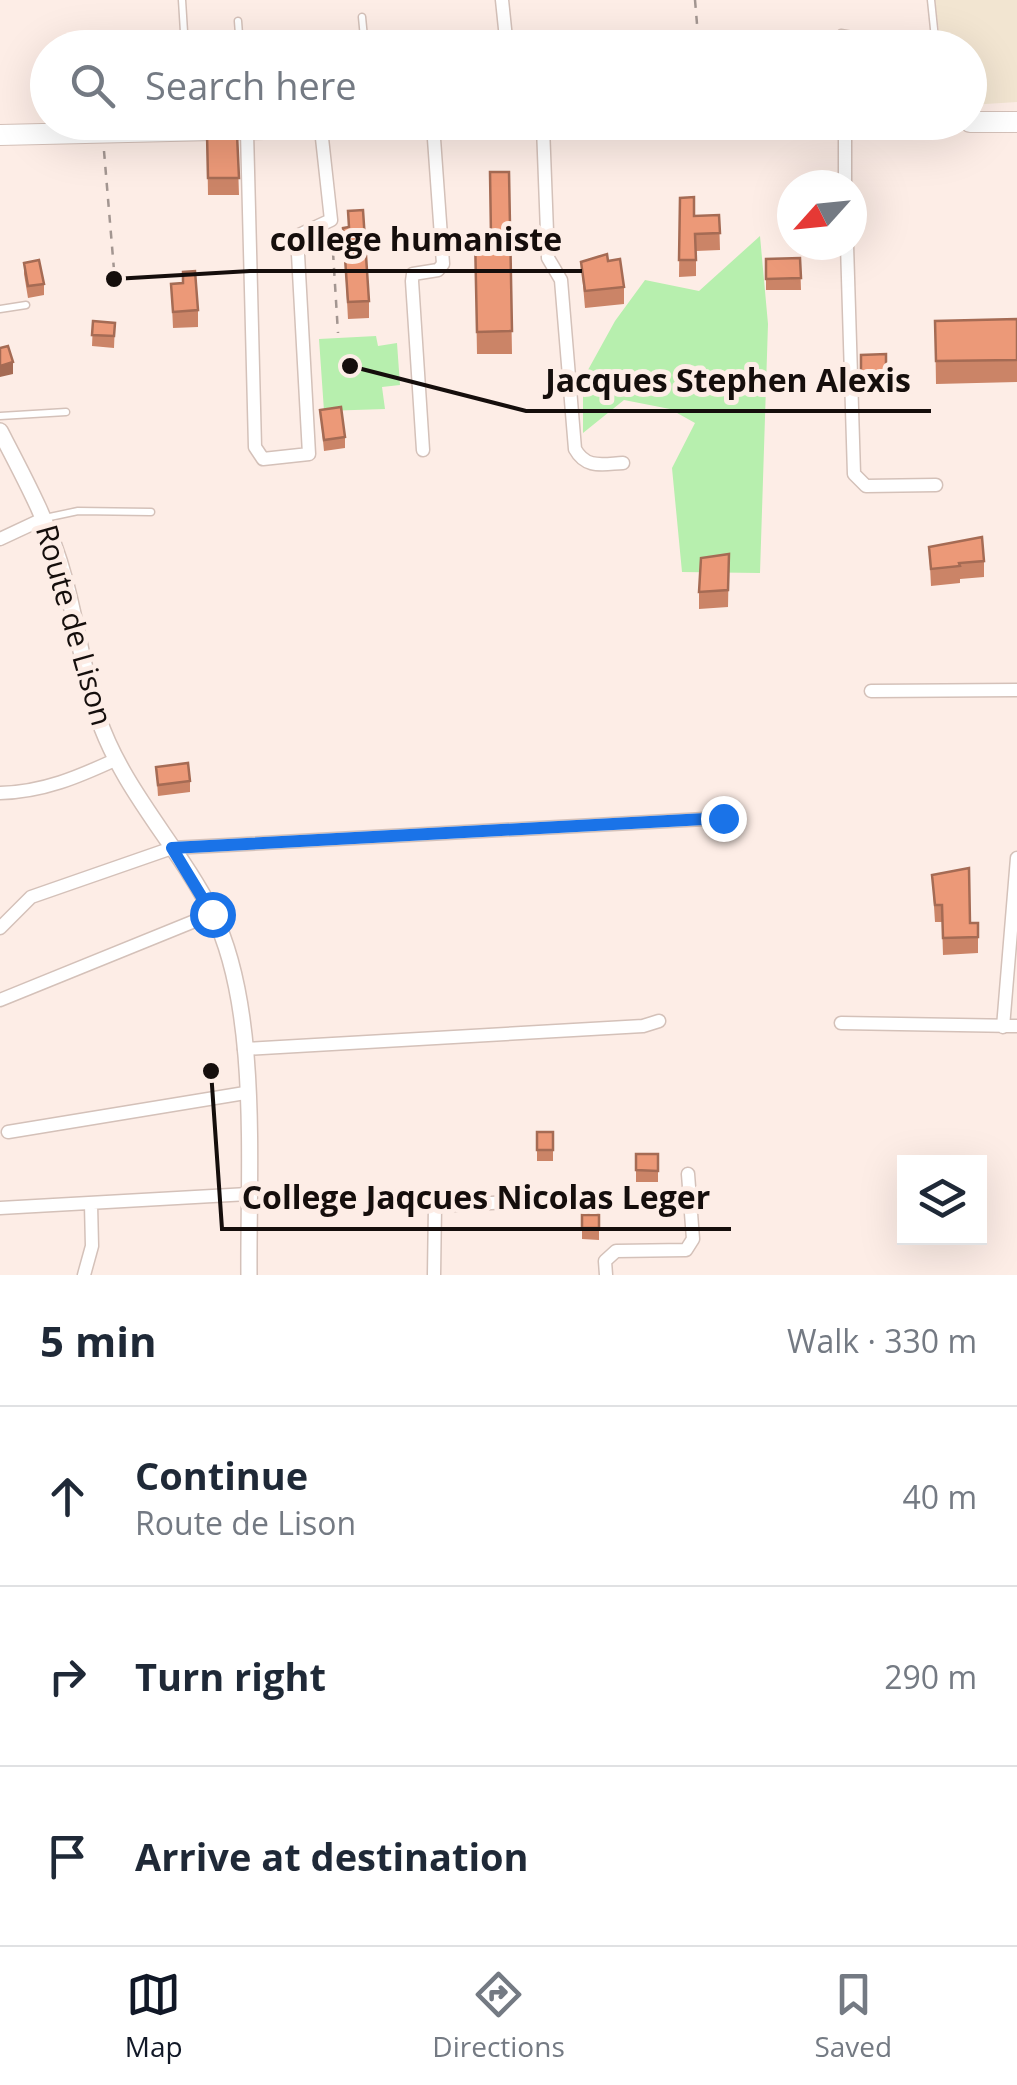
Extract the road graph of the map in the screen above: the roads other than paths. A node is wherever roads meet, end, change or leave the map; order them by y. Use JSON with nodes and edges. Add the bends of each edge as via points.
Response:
{"nodes":[{"id":1,"x":182,"y":0,"type":"edge"},
{"id":2,"x":502,"y":0,"type":"edge"},
{"id":3,"x":932,"y":0,"type":"edge"},
{"id":4,"x":362,"y":16,"type":"dead end"},
{"id":5,"x":238,"y":21,"type":"dead end"},
{"id":6,"x":184,"y":30,"type":"edge"},
{"id":7,"x":239,"y":30,"type":"edge"},
{"id":8,"x":363,"y":30,"type":"edge"},
{"id":9,"x":505,"y":30,"type":"edge"},
{"id":10,"x":934,"y":30,"type":"edge"},
{"id":11,"x":987,"y":122,"type":"edge"},
{"id":12,"x":1017,"y":122,"type":"edge"},
{"id":13,"x":0,"y":135,"type":"edge"},
{"id":14,"x":30,"y":135,"type":"edge"},
{"id":15,"x":247,"y":140,"type":"edge"},
{"id":16,"x":322,"y":140,"type":"edge"},
{"id":17,"x":434,"y":140,"type":"edge"},
{"id":18,"x":543,"y":140,"type":"edge"},
{"id":19,"x":845,"y":140,"type":"edge"},
{"id":20,"x":846,"y":170,"type":"edge"},
{"id":21,"x":847,"y":260,"type":"edge"},
{"id":22,"x":26,"y":305,"type":"dead end"},
{"id":23,"x":0,"y":309,"type":"edge"},
{"id":24,"x":66,"y":412,"type":"dead end"},
{"id":25,"x":0,"y":416,"type":"edge"},
{"id":26,"x":0,"y":431,"type":"edge"},
{"id":27,"x":423,"y":450,"type":"dead end"},
{"id":28,"x":623,"y":463,"type":"dead end"},
{"id":29,"x":936,"y":485,"type":"dead end"},
{"id":30,"x":151,"y":512,"type":"dead end"},
{"id":31,"x":45,"y":518,"type":"junction"},
{"id":32,"x":0,"y":539,"type":"edge"},
{"id":33,"x":1017,"y":690,"type":"edge"},
{"id":34,"x":871,"y":691,"type":"dead end"},
{"id":35,"x":117,"y":759,"type":"junction"},
{"id":36,"x":0,"y":793,"type":"edge"},
{"id":37,"x":723,"y":818,"type":"dead end"},
{"id":38,"x":172,"y":848,"type":"junction"},
{"id":39,"x":1017,"y":858,"type":"edge"},
{"id":40,"x":212,"y":914,"type":"junction"},
{"id":41,"x":0,"y":928,"type":"edge"},
{"id":42,"x":0,"y":1000,"type":"edge"},
{"id":43,"x":659,"y":1021,"type":"dead end"},
{"id":44,"x":841,"y":1024,"type":"dead end"},
{"id":45,"x":1010,"y":1027,"type":"edge"},
{"id":46,"x":244,"y":1048,"type":"junction"},
{"id":47,"x":245,"y":1092,"type":"junction"},
{"id":48,"x":8,"y":1132,"type":"dead end"},
{"id":49,"x":688,"y":1174,"type":"dead end"},
{"id":50,"x":248,"y":1194,"type":"junction"},
{"id":51,"x":568,"y":1199,"type":"dead end"},
{"id":52,"x":90,"y":1204,"type":"junction"},
{"id":53,"x":0,"y":1208,"type":"edge"},
{"id":54,"x":84,"y":1275,"type":"edge"},
{"id":55,"x":249,"y":1275,"type":"edge"},
{"id":56,"x":434,"y":1275,"type":"edge"},
{"id":57,"x":606,"y":1275,"type":"edge"}],
"edges":[{"from":1,"to":6,"type":"lane"},
{"from":2,"to":9,"type":"street"},
{"from":3,"to":10,"type":"lane"},
{"from":4,"to":8,"type":"lane"},
{"from":5,"to":7,"type":"lane"},
{"from":11,"to":12,"type":"main road"},
{"from":13,"to":14,"type":"main road"},
{"from":15,"to":16,"type":"street","via":[[255,447],[263,459],[309,454],[298,236],[331,220]]},
{"from":17,"to":27,"type":"street","via":[[442,264],[414,274],[412,281]]},
{"from":18,"to":28,"type":"street","via":[[548,258],[561,280],[575,448],[592,465]]},
{"from":19,"to":20,"type":"street"},
{"from":21,"to":29,"type":"street","via":[[854,474],[866,486]]},
{"from":22,"to":23,"type":"lane"},
{"from":24,"to":25,"type":"lane"},
{"from":26,"to":31,"type":"street","name":"Route de Lison"},
{"from":30,"to":31,"type":"lane","via":[[78,511]]},
{"from":31,"to":32,"type":"street"},
{"from":31,"to":35,"type":"street","name":"Route de Lison","via":[[98,717]]},
{"from":33,"to":34,"type":"street"},
{"from":35,"to":36,"type":"street","via":[[30,792]]},
{"from":35,"to":38,"type":"street","name":"Route de Lison"},
{"from":37,"to":38,"type":"street"},
{"from":38,"to":40,"type":"street","name":"Route de Lison"},
{"from":38,"to":41,"type":"street","via":[[31,897]]},
{"from":39,"to":45,"type":"street"},
{"from":40,"to":42,"type":"street"},
{"from":40,"to":46,"type":"street","name":"Route de Lison","via":[[238,992]]},
{"from":43,"to":46,"type":"street","via":[[464,1039]]},
{"from":44,"to":45,"type":"street"},
{"from":46,"to":47,"type":"street","name":"Route de Lison"},
{"from":47,"to":48,"type":"street"},
{"from":47,"to":50,"type":"street","name":"Route de Lison"},
{"from":49,"to":57,"type":"street","via":[[693,1239],[686,1250],[616,1251],[604,1261]]},
{"from":50,"to":52,"type":"street"},
{"from":50,"to":55,"type":"street","name":"Route de Lison"},
{"from":51,"to":56,"type":"street","via":[[436,1206]]},
{"from":52,"to":53,"type":"street"},
{"from":52,"to":54,"type":"street","via":[[92,1246]]}]}
